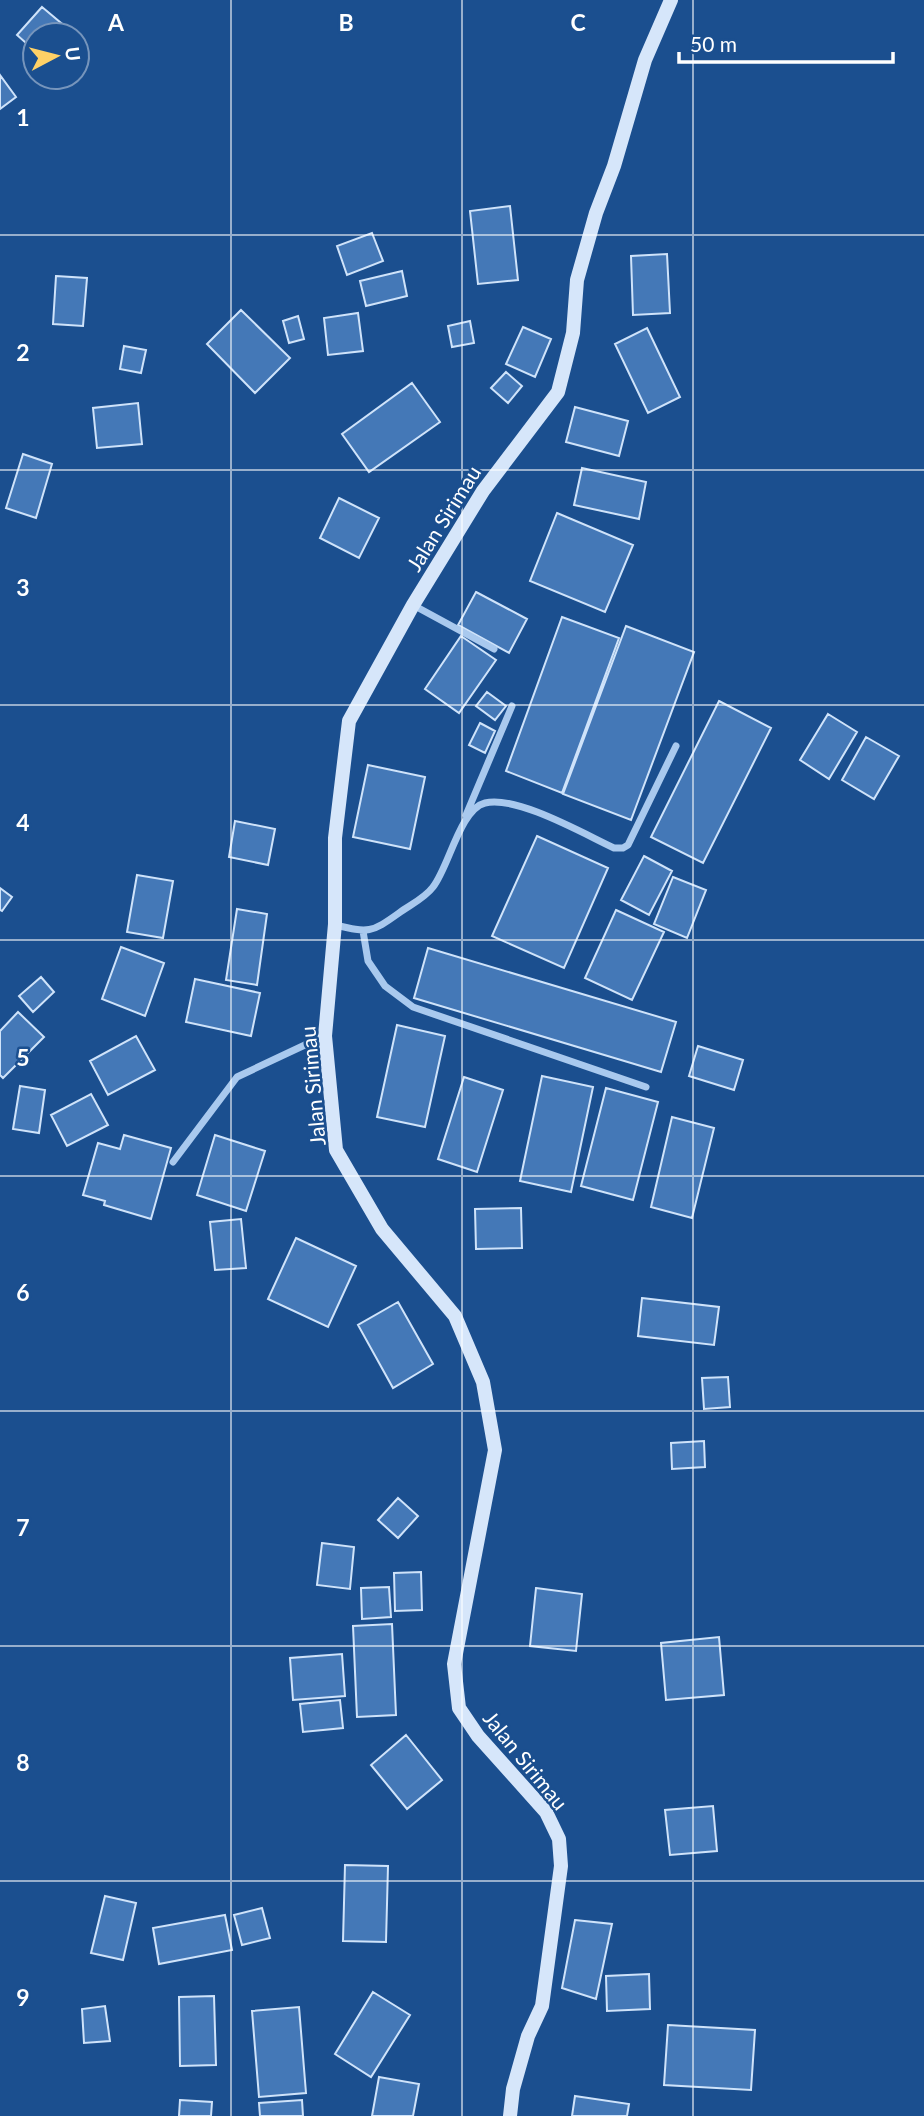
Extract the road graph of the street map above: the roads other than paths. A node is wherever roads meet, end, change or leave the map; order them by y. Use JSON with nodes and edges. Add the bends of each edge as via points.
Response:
{"nodes":[{"id":1,"x":671,"y":0,"type":"edge"},
{"id":2,"x":413,"y":605,"type":"junction"},
{"id":3,"x":494,"y":649,"type":"dead end"},
{"id":4,"x":512,"y":706,"type":"dead end"},
{"id":5,"x":676,"y":746,"type":"dead end"},
{"id":6,"x":470,"y":813,"type":"junction"},
{"id":7,"x":335,"y":925,"type":"junction"},
{"id":8,"x":363,"y":932,"type":"junction"},
{"id":9,"x":325,"y":1036,"type":"junction"},
{"id":10,"x":646,"y":1087,"type":"dead end"},
{"id":11,"x":173,"y":1161,"type":"dead end"},
{"id":12,"x":510,"y":2116,"type":"edge"}],
"edges":[{"from":1,"to":2,"type":"main road","name":"Jalan Sirimau","via":[[645,60],[596,213],[577,280],[573,333],[558,391],[484,491]]},
{"from":2,"to":3,"type":"street"},
{"from":2,"to":7,"type":"main road","name":"Jalan Sirimau","via":[[349,721],[335,838]]},
{"from":4,"to":6,"type":"street","via":[[465,815]]},
{"from":5,"to":6,"type":"street","via":[[623,848],[516,803],[483,803]]},
{"from":6,"to":8,"type":"street","via":[[432,889],[379,927]]},
{"from":7,"to":8,"type":"street"},
{"from":7,"to":9,"type":"main road","name":"Jalan Sirimau"},
{"from":8,"to":10,"type":"street","via":[[368,961],[386,986],[413,1007]]},
{"from":9,"to":11,"type":"street","via":[[237,1077]]},
{"from":9,"to":12,"type":"main road","name":"Jalan Sirimau","via":[[336,1150],[382,1229],[456,1316],[483,1382],[495,1450],[454,1664],[459,1708],[546,1812],[559,1839],[562,1866],[542,2006],[528,2036]]}]}
